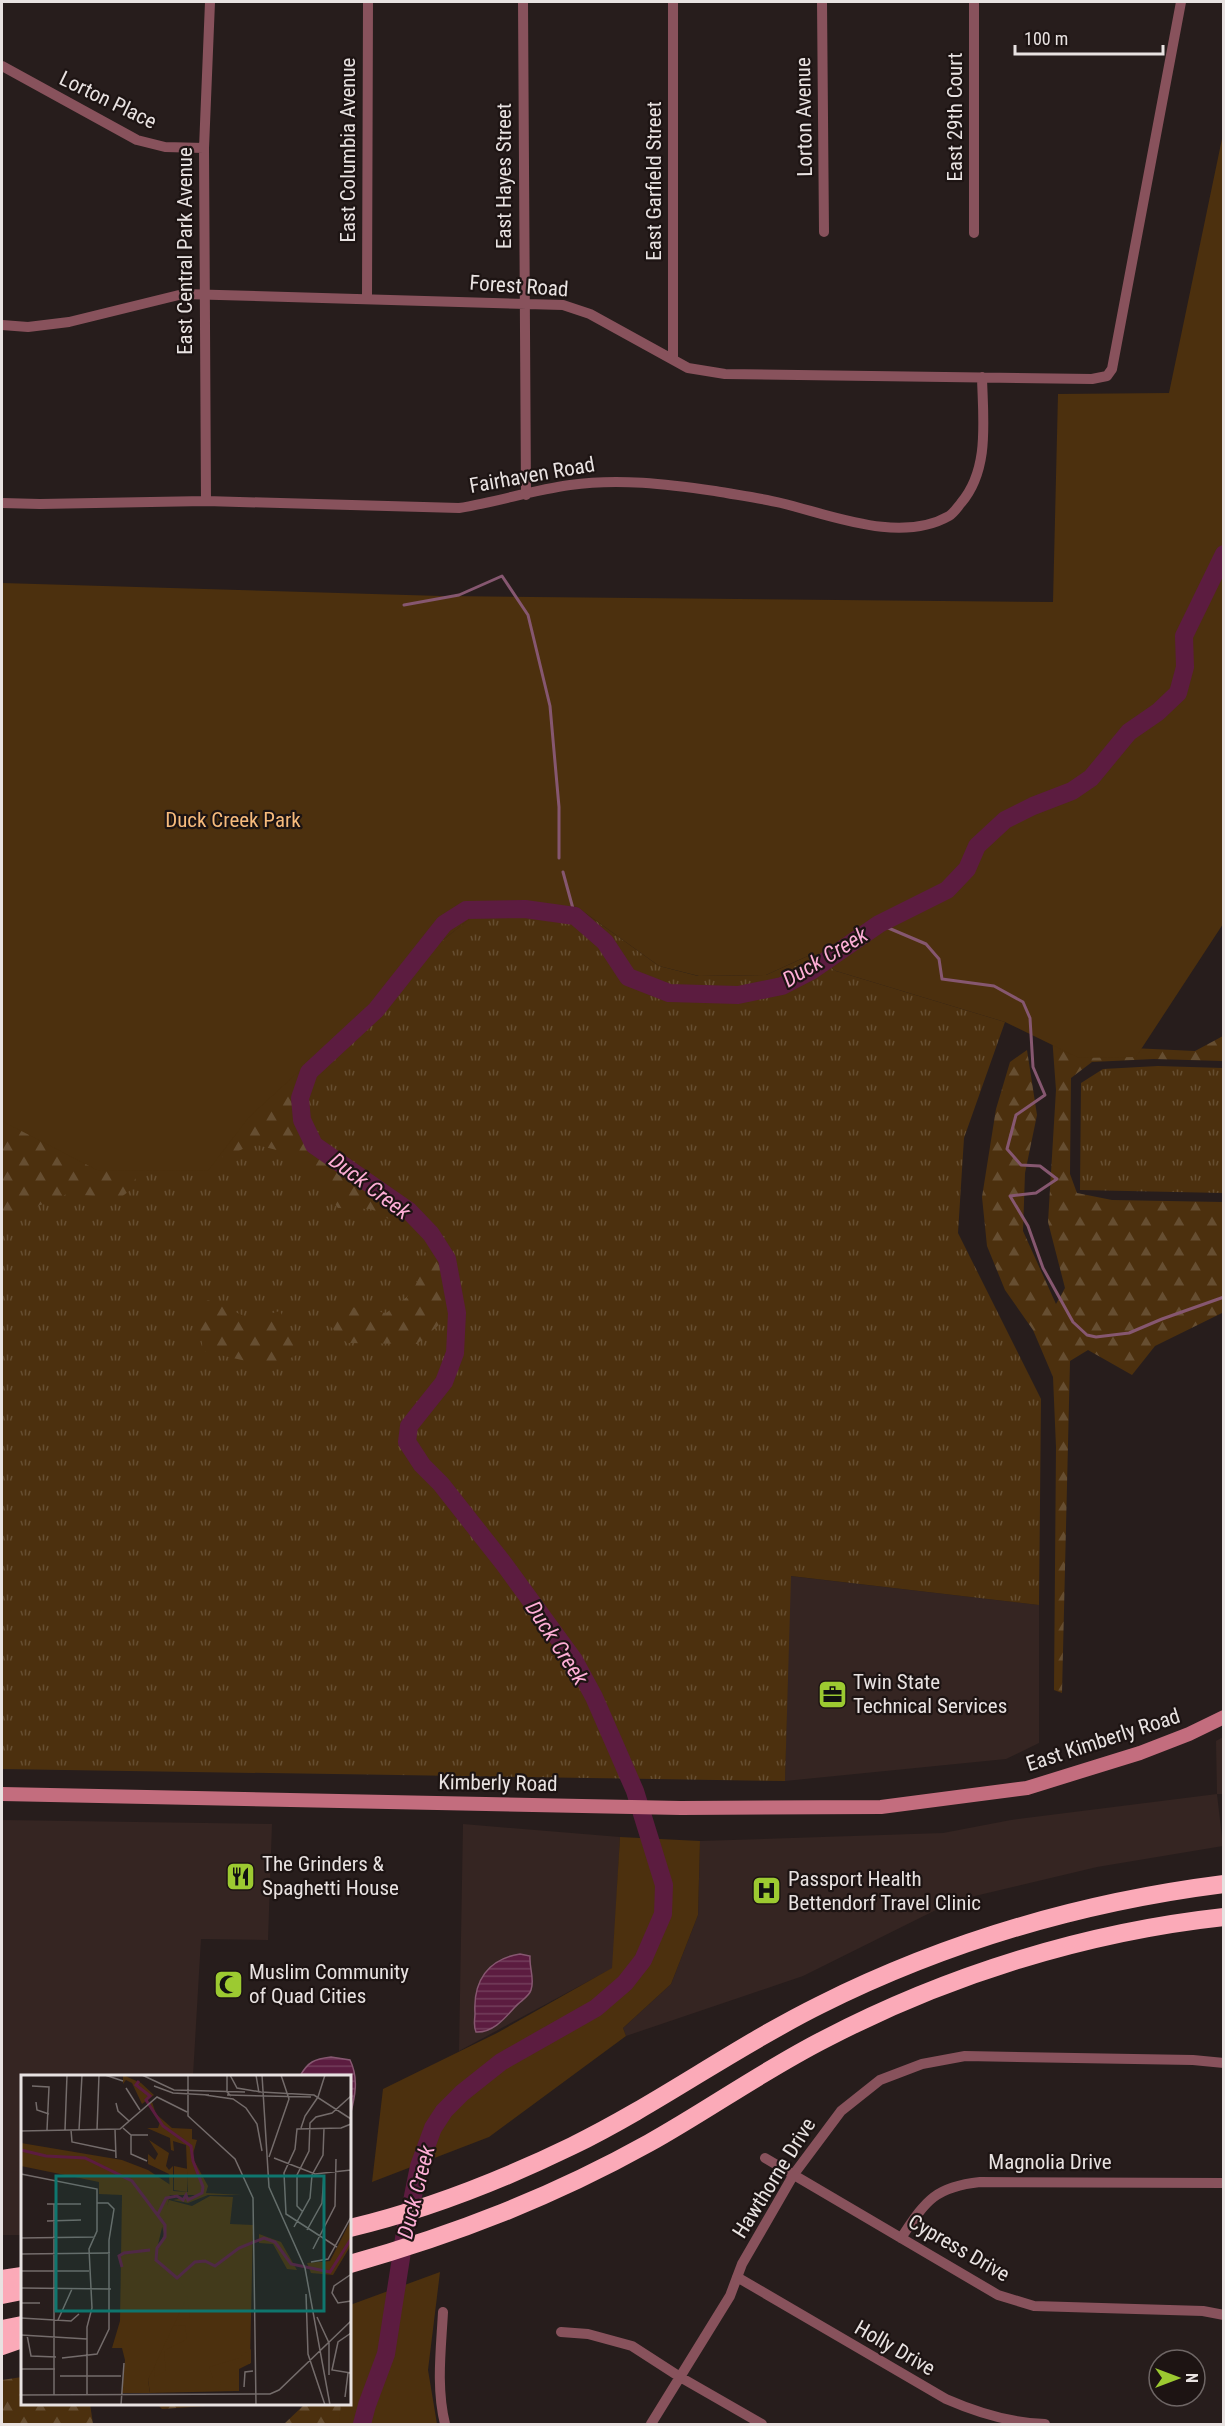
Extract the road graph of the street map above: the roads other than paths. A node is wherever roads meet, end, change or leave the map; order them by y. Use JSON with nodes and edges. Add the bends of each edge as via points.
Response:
{"nodes":[{"id":1,"x":210,"y":2,"type":"edge"},
{"id":2,"x":368,"y":2,"type":"edge"},
{"id":3,"x":523,"y":2,"type":"edge"},
{"id":4,"x":673,"y":2,"type":"edge"},
{"id":5,"x":822,"y":2,"type":"edge"},
{"id":6,"x":974,"y":2,"type":"edge"},
{"id":7,"x":1181,"y":2,"type":"edge"},
{"id":8,"x":2,"y":66,"type":"edge"},
{"id":9,"x":204,"y":148,"type":"junction"},
{"id":10,"x":824,"y":232,"type":"dead end"},
{"id":11,"x":974,"y":232,"type":"dead end"},
{"id":12,"x":204,"y":294,"type":"junction"},
{"id":13,"x":367,"y":299,"type":"junction"},
{"id":14,"x":524,"y":304,"type":"junction"},
{"id":15,"x":2,"y":325,"type":"edge"},
{"id":16,"x":673,"y":360,"type":"junction"},
{"id":17,"x":982,"y":377,"type":"junction"},
{"id":18,"x":526,"y":495,"type":"junction"},
{"id":19,"x":206,"y":501,"type":"junction"},
{"id":20,"x":2,"y":503,"type":"edge"},
{"id":21,"x":1224,"y":1717,"type":"edge"},
{"id":22,"x":2,"y":1794,"type":"edge"},
{"id":23,"x":993,"y":1794,"type":"joint"},
{"id":24,"x":1224,"y":1884,"type":"edge"},
{"id":25,"x":1224,"y":1917,"type":"edge"},
{"id":26,"x":1188,"y":1923,"type":"junction"},
{"id":27,"x":1224,"y":1928,"type":"edge"},
{"id":28,"x":1224,"y":2063,"type":"edge"},
{"id":29,"x":765,"y":2157,"type":"dead end"},
{"id":30,"x":794,"y":2174,"type":"junction"},
{"id":31,"x":1224,"y":2183,"type":"edge"},
{"id":32,"x":353,"y":2227,"type":"edge"},
{"id":33,"x":901,"y":2238,"type":"junction"},
{"id":34,"x":351,"y":2264,"type":"edge"},
{"id":35,"x":21,"y":2276,"type":"edge"},
{"id":36,"x":737,"y":2277,"type":"junction"},
{"id":37,"x":2,"y":2279,"type":"edge"},
{"id":38,"x":21,"y":2291,"type":"edge"},
{"id":39,"x":2,"y":2295,"type":"edge"},
{"id":40,"x":443,"y":2312,"type":"dead end"},
{"id":41,"x":1224,"y":2315,"type":"edge"},
{"id":42,"x":21,"y":2325,"type":"edge"},
{"id":43,"x":2,"y":2329,"type":"edge"},
{"id":44,"x":561,"y":2332,"type":"dead end"},
{"id":45,"x":21,"y":2339,"type":"edge"},
{"id":46,"x":2,"y":2346,"type":"edge"},
{"id":47,"x":680,"y":2377,"type":"junction"},
{"id":48,"x":445,"y":2424,"type":"edge"},
{"id":49,"x":651,"y":2424,"type":"edge"},
{"id":50,"x":762,"y":2424,"type":"edge"},
{"id":51,"x":1045,"y":2424,"type":"edge"}],
"edges":[{"from":1,"to":9,"type":"street","name":"East Central Park Avenue"},
{"from":2,"to":13,"type":"street","name":"East Columbia Avenue"},
{"from":3,"to":14,"type":"street","name":"East Hayes Street"},
{"from":4,"to":16,"type":"street","name":"East Garfield Street"},
{"from":5,"to":10,"type":"street","name":"Lorton Avenue"},
{"from":6,"to":11,"type":"street","name":"East 29th Court"},
{"from":7,"to":17,"type":"street","name":"Forest Road","via":[[1112,369],[1107,376],[1092,379]]},
{"from":8,"to":9,"type":"street","name":"Lorton Place","via":[[137,140],[165,147]]},
{"from":9,"to":12,"type":"street","name":"East Central Park Avenue"},
{"from":12,"to":13,"type":"street","name":"Forest Road"},
{"from":12,"to":15,"type":"street","name":"Forest Road","via":[[183,294],[69,322],[28,327]]},
{"from":12,"to":19,"type":"street","name":"East Central Park Avenue"},
{"from":13,"to":14,"type":"street","name":"Forest Road"},
{"from":14,"to":16,"type":"street","name":"Forest Road","via":[[563,305],[590,314]]},
{"from":14,"to":18,"type":"street","name":"East Hayes Street"},
{"from":16,"to":17,"type":"street","name":"Forest Road","via":[[688,368],[725,374]]},
{"from":17,"to":18,"type":"street","name":"Fairhaven Road","via":[[979,473],[970,492],[951,515],[926,527],[853,522],[779,503],[643,482],[570,485]]},
{"from":18,"to":19,"type":"street","name":"Fairhaven Road","via":[[459,508]]},
{"from":19,"to":20,"type":"street","name":"Fairhaven Road"},
{"from":21,"to":23,"type":"main road","name":"East Kimberly Road","via":[[1089,1771]]},
{"from":22,"to":23,"type":"main road","name":"Kimberly Road","via":[[681,1808],[881,1807]]},
{"from":24,"to":32,"type":"highway","via":[[1088,1906],[936,1953],[820,2005],[581,2141],[427,2205]]},
{"from":25,"to":26,"type":"highway"},
{"from":26,"to":27,"type":"highway"},
{"from":26,"to":34,"type":"highway","via":[[1128,1932],[1041,1954],[908,2000],[824,2039],[596,2172],[486,2221]]},
{"from":28,"to":30,"type":"street","name":"Hawthorne Drive","via":[[965,2056],[922,2064],[880,2080],[841,2111]]},
{"from":29,"to":30,"type":"street","name":"Cypress Drive"},
{"from":30,"to":33,"type":"street","name":"Cypress Drive"},
{"from":30,"to":36,"type":"street","name":"Hawthorne Drive"},
{"from":31,"to":33,"type":"street","name":"Magnolia Drive","via":[[958,2184],[936,2194]]},
{"from":33,"to":41,"type":"street","name":"Cypress Drive","via":[[998,2295],[1034,2306],[1203,2311]]},
{"from":35,"to":37,"type":"highway"},
{"from":36,"to":47,"type":"street","name":"Hawthorne Drive","via":[[730,2296]]},
{"from":36,"to":51,"type":"street","name":"Holly Drive","via":[[946,2399],[978,2413]]},
{"from":38,"to":39,"type":"highway"},
{"from":40,"to":48,"type":"street","via":[[439,2379]]},
{"from":42,"to":43,"type":"highway"},
{"from":44,"to":47,"type":"street","via":[[588,2334],[632,2346]]},
{"from":45,"to":46,"type":"highway"},
{"from":47,"to":49,"type":"street","name":"Hawthorne Drive"},
{"from":47,"to":50,"type":"street"}]}
